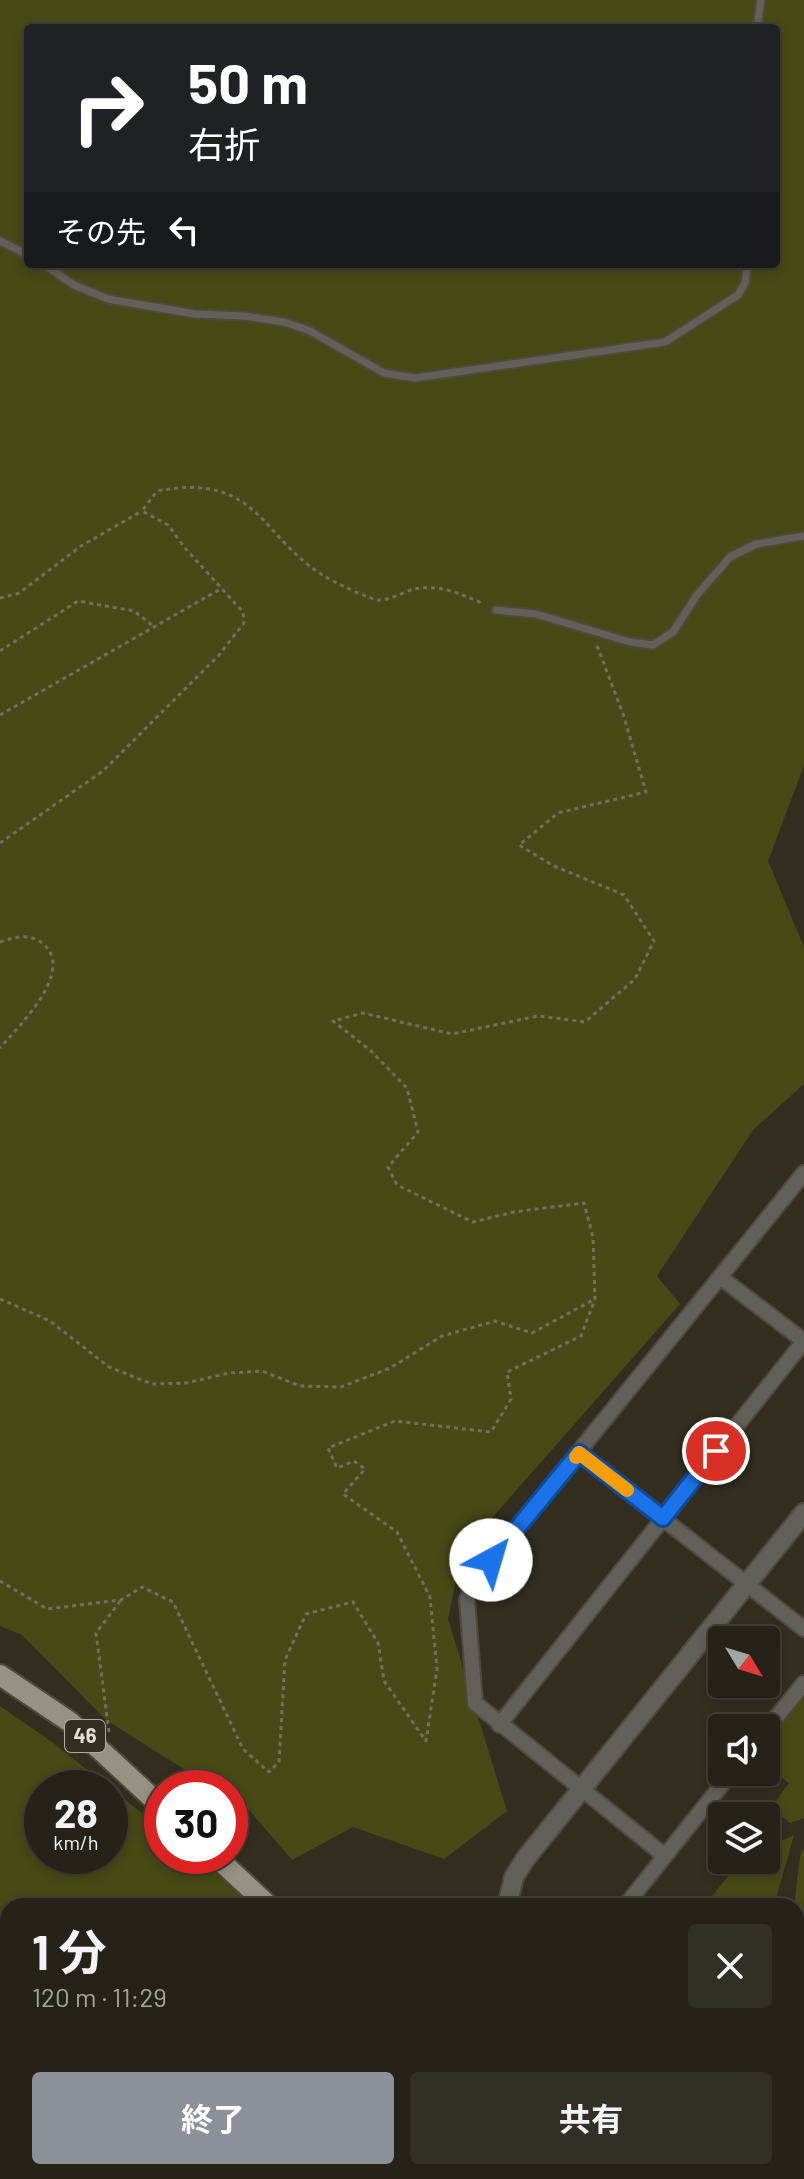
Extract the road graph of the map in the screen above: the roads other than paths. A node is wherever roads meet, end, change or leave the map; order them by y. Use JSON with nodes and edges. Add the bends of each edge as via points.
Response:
{"nodes":[{"id":1,"x":761,"y":0,"type":"edge"},
{"id":2,"x":758,"y":24,"type":"edge"},
{"id":3,"x":0,"y":241,"type":"edge"},
{"id":4,"x":24,"y":253,"type":"edge"},
{"id":5,"x":49,"y":268,"type":"edge"},
{"id":6,"x":747,"y":268,"type":"edge"},
{"id":7,"x":804,"y":536,"type":"edge"},
{"id":8,"x":496,"y":610,"type":"road end"},
{"id":9,"x":804,"y":1173,"type":"edge"},
{"id":10,"x":720,"y":1277,"type":"junction"},
{"id":11,"x":579,"y":1453,"type":"junction"},
{"id":12,"x":804,"y":1513,"type":"edge"},
{"id":13,"x":663,"y":1518,"type":"junction"},
{"id":14,"x":747,"y":1584,"type":"junction"},
{"id":15,"x":804,"y":1629,"type":"edge"},
{"id":16,"x":0,"y":1675,"type":"edge"},
{"id":17,"x":804,"y":1683,"type":"edge"},
{"id":18,"x":779,"y":1714,"type":"edge"},
{"id":19,"x":499,"y":1725,"type":"junction"},
{"id":20,"x":721,"y":1786,"type":"edge"},
{"id":21,"x":144,"y":1790,"type":"edge"},
{"id":22,"x":581,"y":1790,"type":"junction"},
{"id":23,"x":665,"y":1856,"type":"junction"},
{"id":24,"x":234,"y":1874,"type":"edge"},
{"id":25,"x":260,"y":1898,"type":"edge"},
{"id":26,"x":509,"y":1898,"type":"edge"},
{"id":27,"x":631,"y":1898,"type":"edge"}],
"edges":[{"from":1,"to":2,"type":"lane"},
{"from":3,"to":4,"type":"lane"},
{"from":5,"to":6,"type":"lane","via":[[108,299],[284,322],[384,373],[415,378],[665,342],[738,295]]},
{"from":7,"to":8,"type":"lane","via":[[756,544],[730,557],[673,632],[653,645],[536,614]]},
{"from":9,"to":10,"type":"street"},
{"from":10,"to":11,"type":"street"},
{"from":10,"to":13,"type":"street","via":[[804,1341]]},
{"from":11,"to":13,"type":"street"},
{"from":11,"to":19,"type":"street","via":[[474,1581],[467,1599],[475,1703]]},
{"from":12,"to":14,"type":"street"},
{"from":13,"to":14,"type":"street"},
{"from":13,"to":19,"type":"street"},
{"from":14,"to":15,"type":"street"},
{"from":14,"to":22,"type":"street"},
{"from":16,"to":21,"type":"main road","number":"46","via":[[70,1722]]},
{"from":17,"to":18,"type":"street"},
{"from":19,"to":22,"type":"street"},
{"from":20,"to":23,"type":"street"},
{"from":22,"to":23,"type":"street"},
{"from":22,"to":26,"type":"street","via":[[526,1858]]},
{"from":23,"to":27,"type":"street"},
{"from":24,"to":25,"type":"main road"}]}
